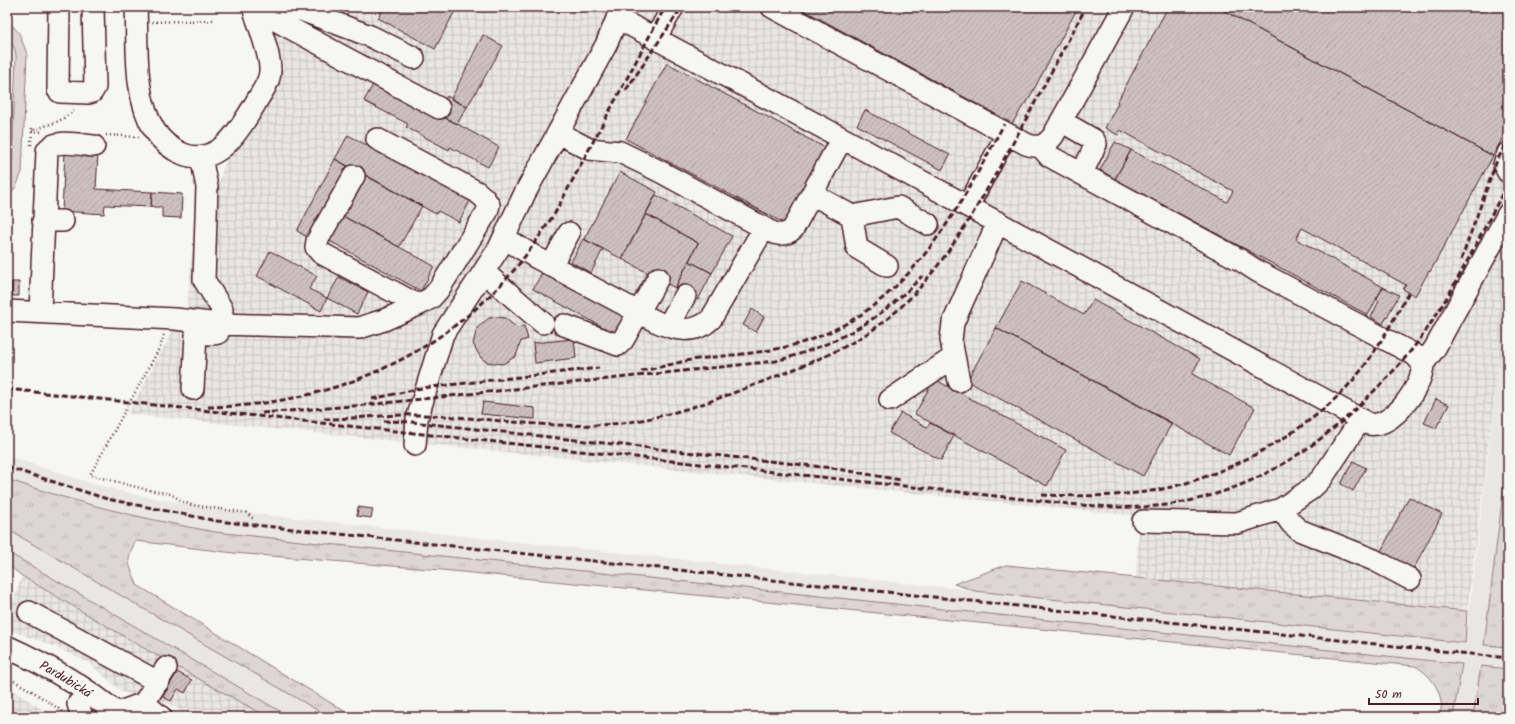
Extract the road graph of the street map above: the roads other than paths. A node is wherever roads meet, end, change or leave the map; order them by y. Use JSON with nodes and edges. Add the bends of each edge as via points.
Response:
{"nodes":[{"id":1,"x":59,"y":7,"type":"edge"},
{"id":2,"x":93,"y":7,"type":"edge"},
{"id":3,"x":293,"y":7,"type":"edge"},
{"id":4,"x":673,"y":7,"type":"edge"},
{"id":5,"x":772,"y":7,"type":"edge"},
{"id":6,"x":1124,"y":7,"type":"edge"},
{"id":7,"x":620,"y":10,"type":"edge"},
{"id":8,"x":255,"y":13,"type":"edge"},
{"id":9,"x":142,"y":14,"type":"edge"},
{"id":10,"x":655,"y":39,"type":"junction"},
{"id":11,"x":414,"y":58,"type":"dead end"},
{"id":12,"x":439,"y":108,"type":"dead end"},
{"id":13,"x":1061,"y":122,"type":"junction"},
{"id":14,"x":558,"y":133,"type":"junction"},
{"id":15,"x":1007,"y":134,"type":"junction"},
{"id":16,"x":842,"y":138,"type":"junction"},
{"id":17,"x":377,"y":139,"type":"dead end"},
{"id":18,"x":94,"y":146,"type":"dead end"},
{"id":19,"x":1041,"y":147,"type":"junction"},
{"id":20,"x":1508,"y":153,"type":"edge"},
{"id":21,"x":201,"y":157,"type":"junction"},
{"id":22,"x":1508,"y":172,"type":"edge"},
{"id":23,"x":1082,"y":173,"type":"junction"},
{"id":24,"x":354,"y":176,"type":"dead end"},
{"id":25,"x":525,"y":193,"type":"junction"},
{"id":26,"x":812,"y":194,"type":"junction"},
{"id":27,"x":489,"y":205,"type":"junction"},
{"id":28,"x":968,"y":206,"type":"junction"},
{"id":29,"x":1508,"y":214,"type":"edge"},
{"id":30,"x":852,"y":216,"type":"junction"},
{"id":31,"x":998,"y":222,"type":"junction"},
{"id":32,"x":928,"y":224,"type":"dead end"},
{"id":33,"x":764,"y":228,"type":"junction"},
{"id":34,"x":569,"y":233,"type":"dead end"},
{"id":35,"x":504,"y":238,"type":"junction"},
{"id":36,"x":551,"y":266,"type":"junction"},
{"id":37,"x":887,"y":266,"type":"dead end"},
{"id":38,"x":484,"y":272,"type":"junction"},
{"id":39,"x":658,"y":278,"type":"dead end"},
{"id":40,"x":685,"y":296,"type":"dead end"},
{"id":41,"x":418,"y":305,"type":"junction"},
{"id":42,"x":7,"y":311,"type":"edge"},
{"id":43,"x":40,"y":312,"type":"junction"},
{"id":44,"x":639,"y":312,"type":"junction"},
{"id":45,"x":543,"y":323,"type":"dead end"},
{"id":46,"x":220,"y":324,"type":"junction"},
{"id":47,"x":564,"y":325,"type":"dead end"},
{"id":48,"x":668,"y":326,"type":"junction"},
{"id":49,"x":954,"y":357,"type":"junction"},
{"id":50,"x":1423,"y":364,"type":"junction"},
{"id":51,"x":959,"y":380,"type":"dead end"},
{"id":52,"x":193,"y":389,"type":"dead end"},
{"id":53,"x":890,"y":400,"type":"dead end"},
{"id":54,"x":1361,"y":419,"type":"junction"},
{"id":55,"x":415,"y":445,"type":"dead end"},
{"id":56,"x":1281,"y":509,"type":"junction"},
{"id":57,"x":1143,"y":521,"type":"dead end"},
{"id":58,"x":1410,"y":579,"type":"dead end"},
{"id":59,"x":29,"y":612,"type":"dead end"},
{"id":60,"x":7,"y":648,"type":"edge"},
{"id":61,"x":7,"y":663,"type":"edge"},
{"id":62,"x":144,"y":703,"type":"junction"},
{"id":63,"x":75,"y":712,"type":"edge"},
{"id":64,"x":112,"y":716,"type":"edge"},
{"id":65,"x":160,"y":717,"type":"edge"}],
"edges":[{"from":1,"to":2,"type":"street","via":[[58,90],[83,93],[92,92],[95,87]]},
{"from":3,"to":11,"type":"street","via":[[370,36]]},
{"from":4,"to":10,"type":"street"},
{"from":5,"to":15,"type":"street"},
{"from":6,"to":13,"type":"street"},
{"from":7,"to":10,"type":"street"},
{"from":7,"to":14,"type":"street","via":[[606,45]]},
{"from":8,"to":12,"type":"street","via":[[277,21]]},
{"from":8,"to":21,"type":"street","via":[[270,63],[269,79],[246,119],[228,142],[218,151]]},
{"from":9,"to":21,"type":"street","via":[[140,82],[150,122],[169,147],[185,155]]},
{"from":10,"to":16,"type":"street"},
{"from":13,"to":19,"type":"street","via":[[1053,136]]},
{"from":13,"to":23,"type":"street","via":[[1094,140],[1096,144]]},
{"from":14,"to":25,"type":"street"},
{"from":14,"to":33,"type":"street","via":[[589,149],[620,152]]},
{"from":15,"to":19,"type":"street","via":[[1032,146]]},
{"from":15,"to":28,"type":"street"},
{"from":16,"to":26,"type":"street"},
{"from":16,"to":28,"type":"street"},
{"from":17,"to":27,"type":"street","via":[[477,192]]},
{"from":18,"to":43,"type":"street","via":[[57,143],[49,147],[46,155],[53,221]]},
{"from":19,"to":23,"type":"street","via":[[1049,156]]},
{"from":20,"to":22,"type":"street","via":[[1504,165]]},
{"from":21,"to":46,"type":"street","via":[[207,187],[204,280],[222,308]]},
{"from":23,"to":50,"type":"street","via":[[1257,271],[1410,352]]},
{"from":24,"to":41,"type":"street","via":[[317,241],[316,248]]},
{"from":25,"to":27,"type":"street"},
{"from":25,"to":35,"type":"street"},
{"from":26,"to":30,"type":"street"},
{"from":26,"to":33,"type":"street","via":[[790,232],[778,235]]},
{"from":27,"to":41,"type":"street","via":[[439,289],[431,298]]},
{"from":28,"to":31,"type":"street"},
{"from":29,"to":50,"type":"street","via":[[1435,348]]},
{"from":30,"to":32,"type":"street","via":[[898,207]]},
{"from":30,"to":37,"type":"street","via":[[857,248]]},
{"from":31,"to":49,"type":"street","via":[[953,323],[951,340]]},
{"from":31,"to":54,"type":"street"},
{"from":33,"to":48,"type":"street","via":[[711,319],[703,326],[691,330]]},
{"from":34,"to":36,"type":"street"},
{"from":35,"to":36,"type":"street"},
{"from":35,"to":38,"type":"street"},
{"from":36,"to":44,"type":"street"},
{"from":38,"to":45,"type":"street"},
{"from":38,"to":55,"type":"street","via":[[443,334],[417,419]]},
{"from":39,"to":44,"type":"street"},
{"from":40,"to":48,"type":"street"},
{"from":41,"to":46,"type":"street","via":[[359,328]]},
{"from":42,"to":43,"type":"street"},
{"from":43,"to":46,"type":"street"},
{"from":44,"to":47,"type":"street","via":[[618,345]]},
{"from":44,"to":48,"type":"street"},
{"from":46,"to":52,"type":"street","via":[[218,333],[196,335]]},
{"from":49,"to":51,"type":"street"},
{"from":49,"to":53,"type":"street"},
{"from":50,"to":54,"type":"street","via":[[1420,378],[1394,416],[1375,425]]},
{"from":54,"to":56,"type":"street","via":[[1322,478],[1311,489]]},
{"from":56,"to":57,"type":"street","via":[[1237,523]]},
{"from":56,"to":58,"type":"street","via":[[1299,530],[1374,560]]},
{"from":59,"to":62,"type":"street","via":[[162,676]]},
{"from":60,"to":64,"type":"main road","name":"Pardubická","via":[[45,666]]},
{"from":61,"to":63,"type":"main road","name":"Pardubická","via":[[47,683]]},
{"from":62,"to":64,"type":"street"},
{"from":62,"to":65,"type":"street"},
{"from":63,"to":64,"type":"main road","name":"Pardubická"}]}
